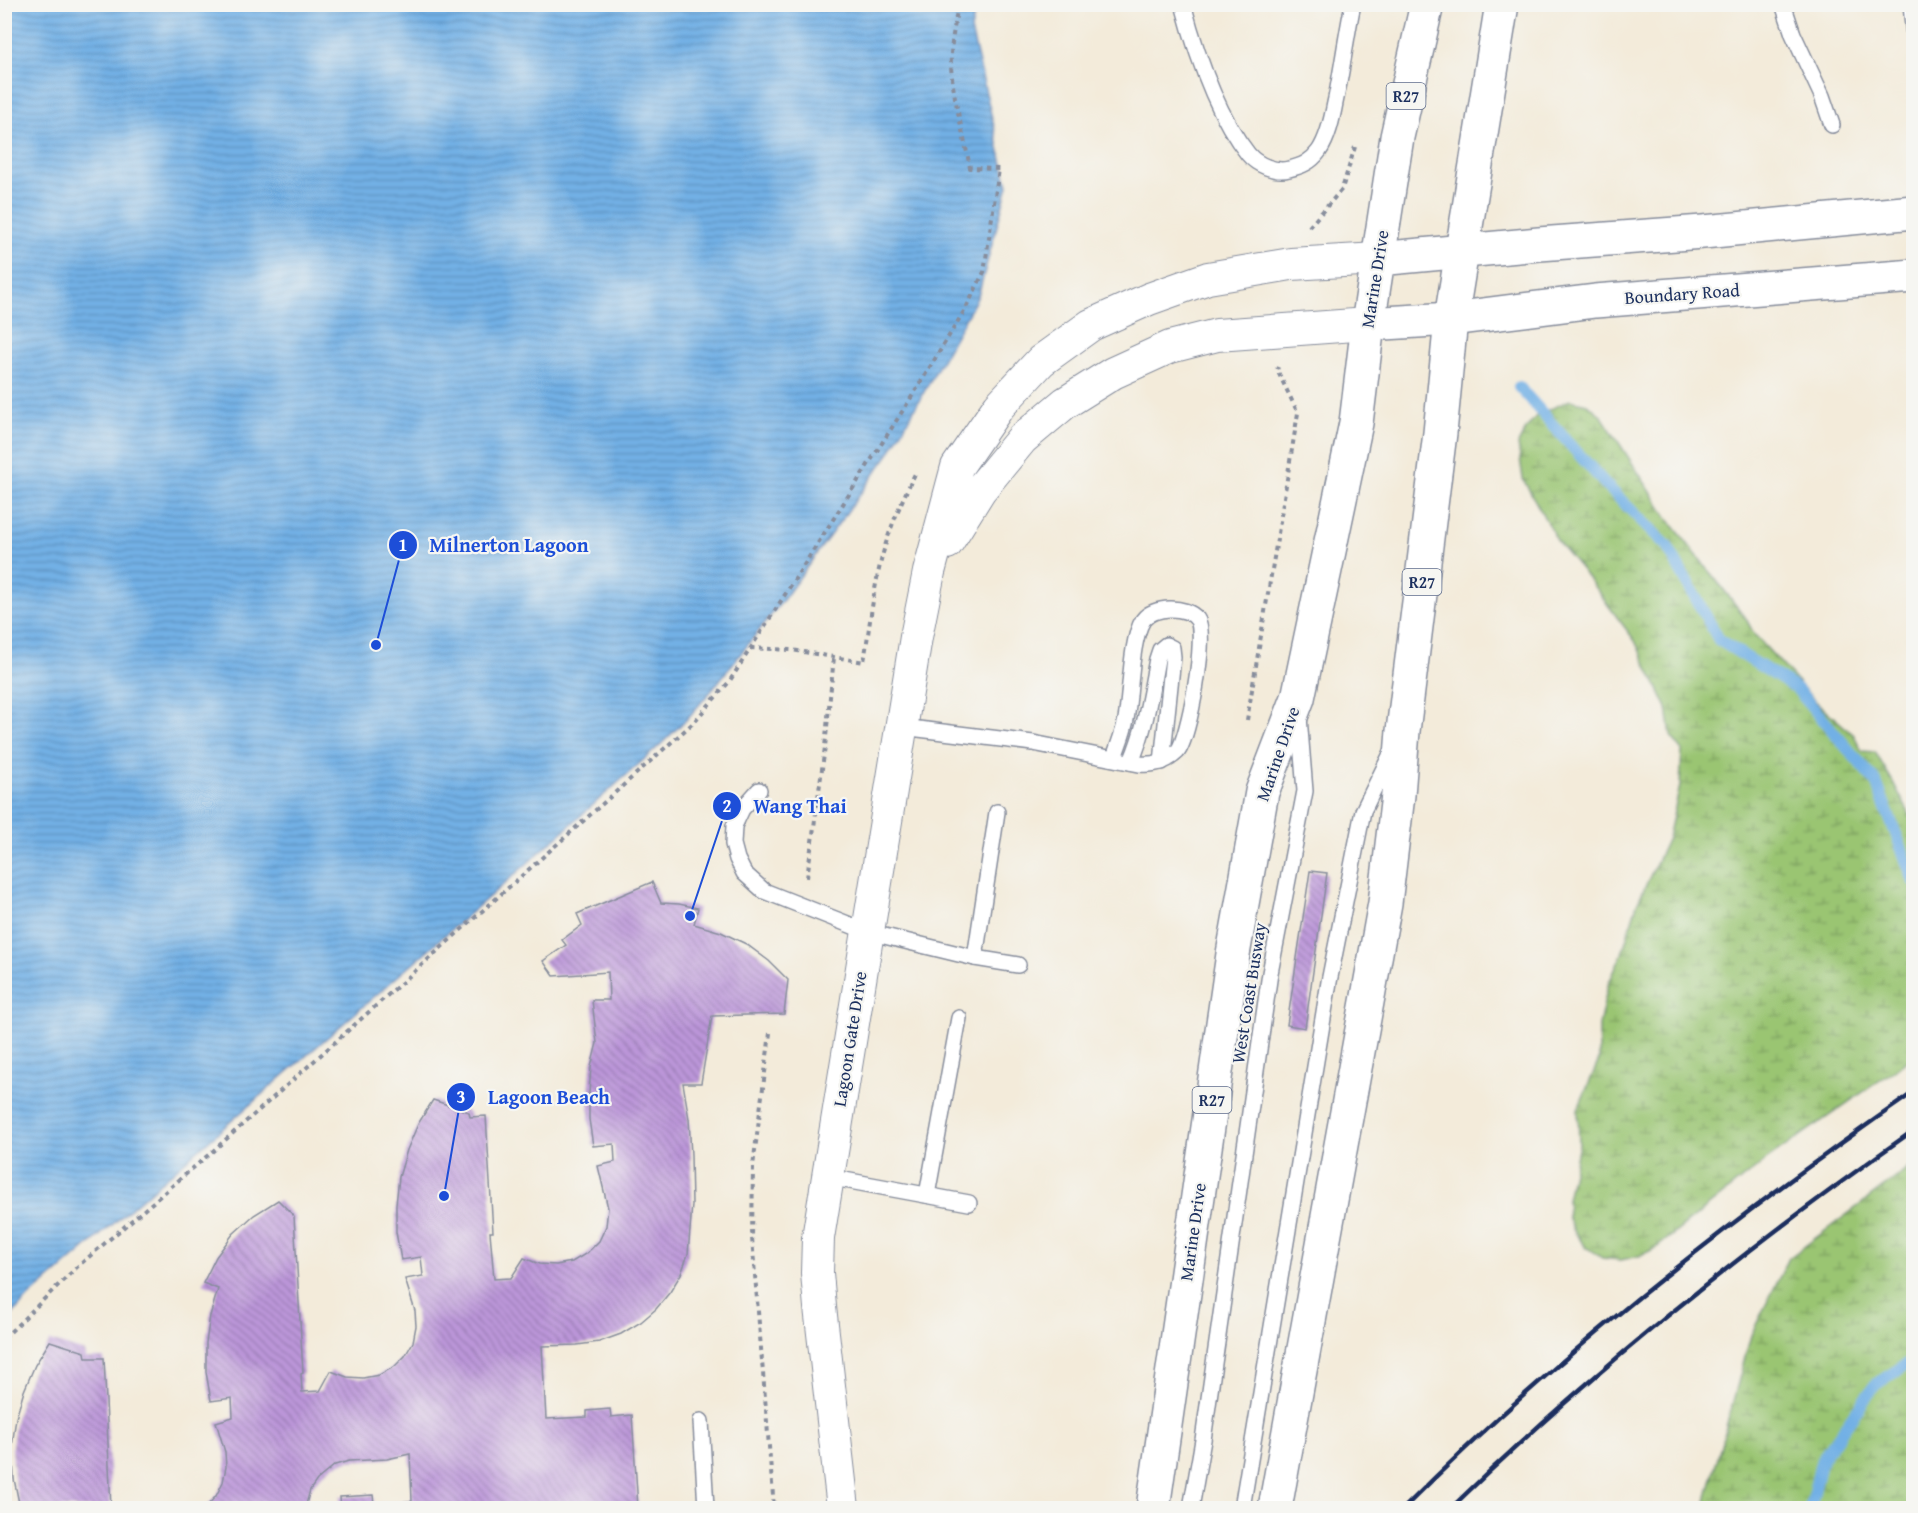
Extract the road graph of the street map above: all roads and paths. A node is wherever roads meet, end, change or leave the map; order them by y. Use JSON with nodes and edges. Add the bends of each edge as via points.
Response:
{"nodes":[{"id":1,"x":958,"y":4,"type":"edge"},
{"id":2,"x":1183,"y":4,"type":"edge"},
{"id":3,"x":1353,"y":4,"type":"edge"},
{"id":4,"x":1427,"y":4,"type":"edge"},
{"id":5,"x":1502,"y":4,"type":"edge"},
{"id":6,"x":1783,"y":4,"type":"edge"},
{"id":7,"x":1911,"y":4,"type":"edge"},
{"id":8,"x":1914,"y":38,"type":"edge"},
{"id":9,"x":1832,"y":125,"type":"dead end"},
{"id":10,"x":1342,"y":189,"type":"dead end"},
{"id":11,"x":1914,"y":213,"type":"edge"},
{"id":12,"x":1308,"y":228,"type":"dead end"},
{"id":13,"x":1461,"y":252,"type":"junction"},
{"id":14,"x":1378,"y":258,"type":"junction"},
{"id":15,"x":1914,"y":276,"type":"edge"},
{"id":16,"x":1450,"y":319,"type":"junction"},
{"id":17,"x":1368,"y":324,"type":"junction"},
{"id":18,"x":929,"y":572,"type":"junction"},
{"id":19,"x":834,"y":657,"type":"dead end"},
{"id":20,"x":1298,"y":698,"type":"junction"},
{"id":21,"x":902,"y":727,"type":"junction"},
{"id":22,"x":1403,"y":731,"type":"junction"},
{"id":23,"x":1114,"y":758,"type":"junction"},
{"id":24,"x":1131,"y":762,"type":"junction"},
{"id":25,"x":1162,"y":762,"type":"junction"},
{"id":26,"x":759,"y":790,"type":"dead end"},
{"id":27,"x":997,"y":812,"type":"dead end"},
{"id":28,"x":803,"y":906,"type":"junction"},
{"id":29,"x":868,"y":932,"type":"junction"},
{"id":30,"x":975,"y":958,"type":"junction"},
{"id":31,"x":1018,"y":965,"type":"dead end"},
{"id":32,"x":959,"y":1018,"type":"dead end"},
{"id":33,"x":770,"y":1032,"type":"dead end"},
{"id":34,"x":828,"y":1177,"type":"junction"},
{"id":35,"x":927,"y":1195,"type":"junction"},
{"id":36,"x":969,"y":1203,"type":"dead end"},
{"id":37,"x":4,"y":1338,"type":"edge"},
{"id":38,"x":701,"y":1421,"type":"dead end"},
{"id":39,"x":706,"y":1509,"type":"edge"},
{"id":40,"x":774,"y":1509,"type":"edge"},
{"id":41,"x":843,"y":1509,"type":"edge"},
{"id":42,"x":1153,"y":1509,"type":"edge"},
{"id":43,"x":1191,"y":1509,"type":"edge"},
{"id":44,"x":1242,"y":1509,"type":"edge"},
{"id":45,"x":1275,"y":1509,"type":"edge"}],
"edges":[{"from":1,"to":37,"type":"path","via":[[951,65],[970,168],[999,169],[984,272],[916,390],[729,682],[684,731],[230,1136],[77,1267]]},
{"from":2,"to":3,"type":"lane","via":[[1194,44],[1226,120],[1249,156],[1262,166],[1285,171],[1305,165],[1320,150],[1341,77]]},
{"from":4,"to":14,"type":"main road","name":"Marine Drive","number":"R27","via":[[1397,137]]},
{"from":5,"to":13,"type":"main road","number":"R27"},
{"from":6,"to":9,"type":"lane"},
{"from":7,"to":8,"type":"lane"},
{"from":10,"to":12,"type":"path"},
{"from":11,"to":13,"type":"main road"},
{"from":13,"to":14,"type":"main road","name":"Lagoon Gate Drive"},
{"from":13,"to":16,"type":"main road","number":"R27"},
{"from":14,"to":17,"type":"main road","name":"Marine Drive","number":"R27"},
{"from":14,"to":18,"type":"street","name":"Lagoon Gate Drive","via":[[1291,264],[1208,278],[1091,324],[1041,361],[1020,383],[957,467]]},
{"from":15,"to":16,"type":"main road","name":"Boundary Road","via":[[1595,301]]},
{"from":16,"to":17,"type":"main road","name":"Lagoon Gate Drive"},
{"from":16,"to":22,"type":"main road","number":"R27"},
{"from":17,"to":18,"type":"street","name":"Lagoon Gate Drive","via":[[1217,335],[1170,347],[1113,373],[1065,404],[1022,439],[980,490]]},
{"from":17,"to":20,"type":"main road","name":"Marine Drive","number":"R27","via":[[1356,423]]},
{"from":18,"to":21,"type":"street","name":"Lagoon Gate Drive"},
{"from":19,"to":28,"type":"path"},
{"from":20,"to":42,"type":"main road","name":"Marine Drive","number":"R27","via":[[1262,792],[1239,919]]},
{"from":20,"to":43,"type":"lane","name":"West Coast Busway","via":[[1305,791],[1270,973]]},
{"from":21,"to":23,"type":"lane","via":[[1033,743]]},
{"from":21,"to":29,"type":"street","name":"Lagoon Gate Drive"},
{"from":22,"to":44,"type":"lane","via":[[1363,811],[1329,982]]},
{"from":22,"to":45,"type":"main road","number":"R27","via":[[1384,903]]},
{"from":23,"to":24,"type":"lane"},
{"from":23,"to":25,"type":"lane","via":[[1126,719],[1138,633],[1152,612],[1169,609],[1184,611],[1197,620],[1200,654],[1186,731],[1177,752]]},
{"from":24,"to":25,"type":"lane"},
{"from":24,"to":25,"type":"lane","via":[[1142,738],[1157,659],[1166,645],[1172,648],[1173,657]]},
{"from":26,"to":28,"type":"lane","via":[[742,809],[734,826],[737,859],[744,873],[764,891]]},
{"from":27,"to":30,"type":"lane"},
{"from":28,"to":29,"type":"lane"},
{"from":29,"to":30,"type":"lane"},
{"from":29,"to":34,"type":"street","name":"Lagoon Gate Drive"},
{"from":30,"to":31,"type":"lane"},
{"from":32,"to":35,"type":"lane"},
{"from":33,"to":40,"type":"path","via":[[753,1166],[752,1238]]},
{"from":34,"to":35,"type":"lane"},
{"from":34,"to":41,"type":"street","name":"Lagoon Gate Drive","via":[[818,1238],[817,1274]]},
{"from":35,"to":36,"type":"lane"},
{"from":38,"to":39,"type":"lane"}]}
